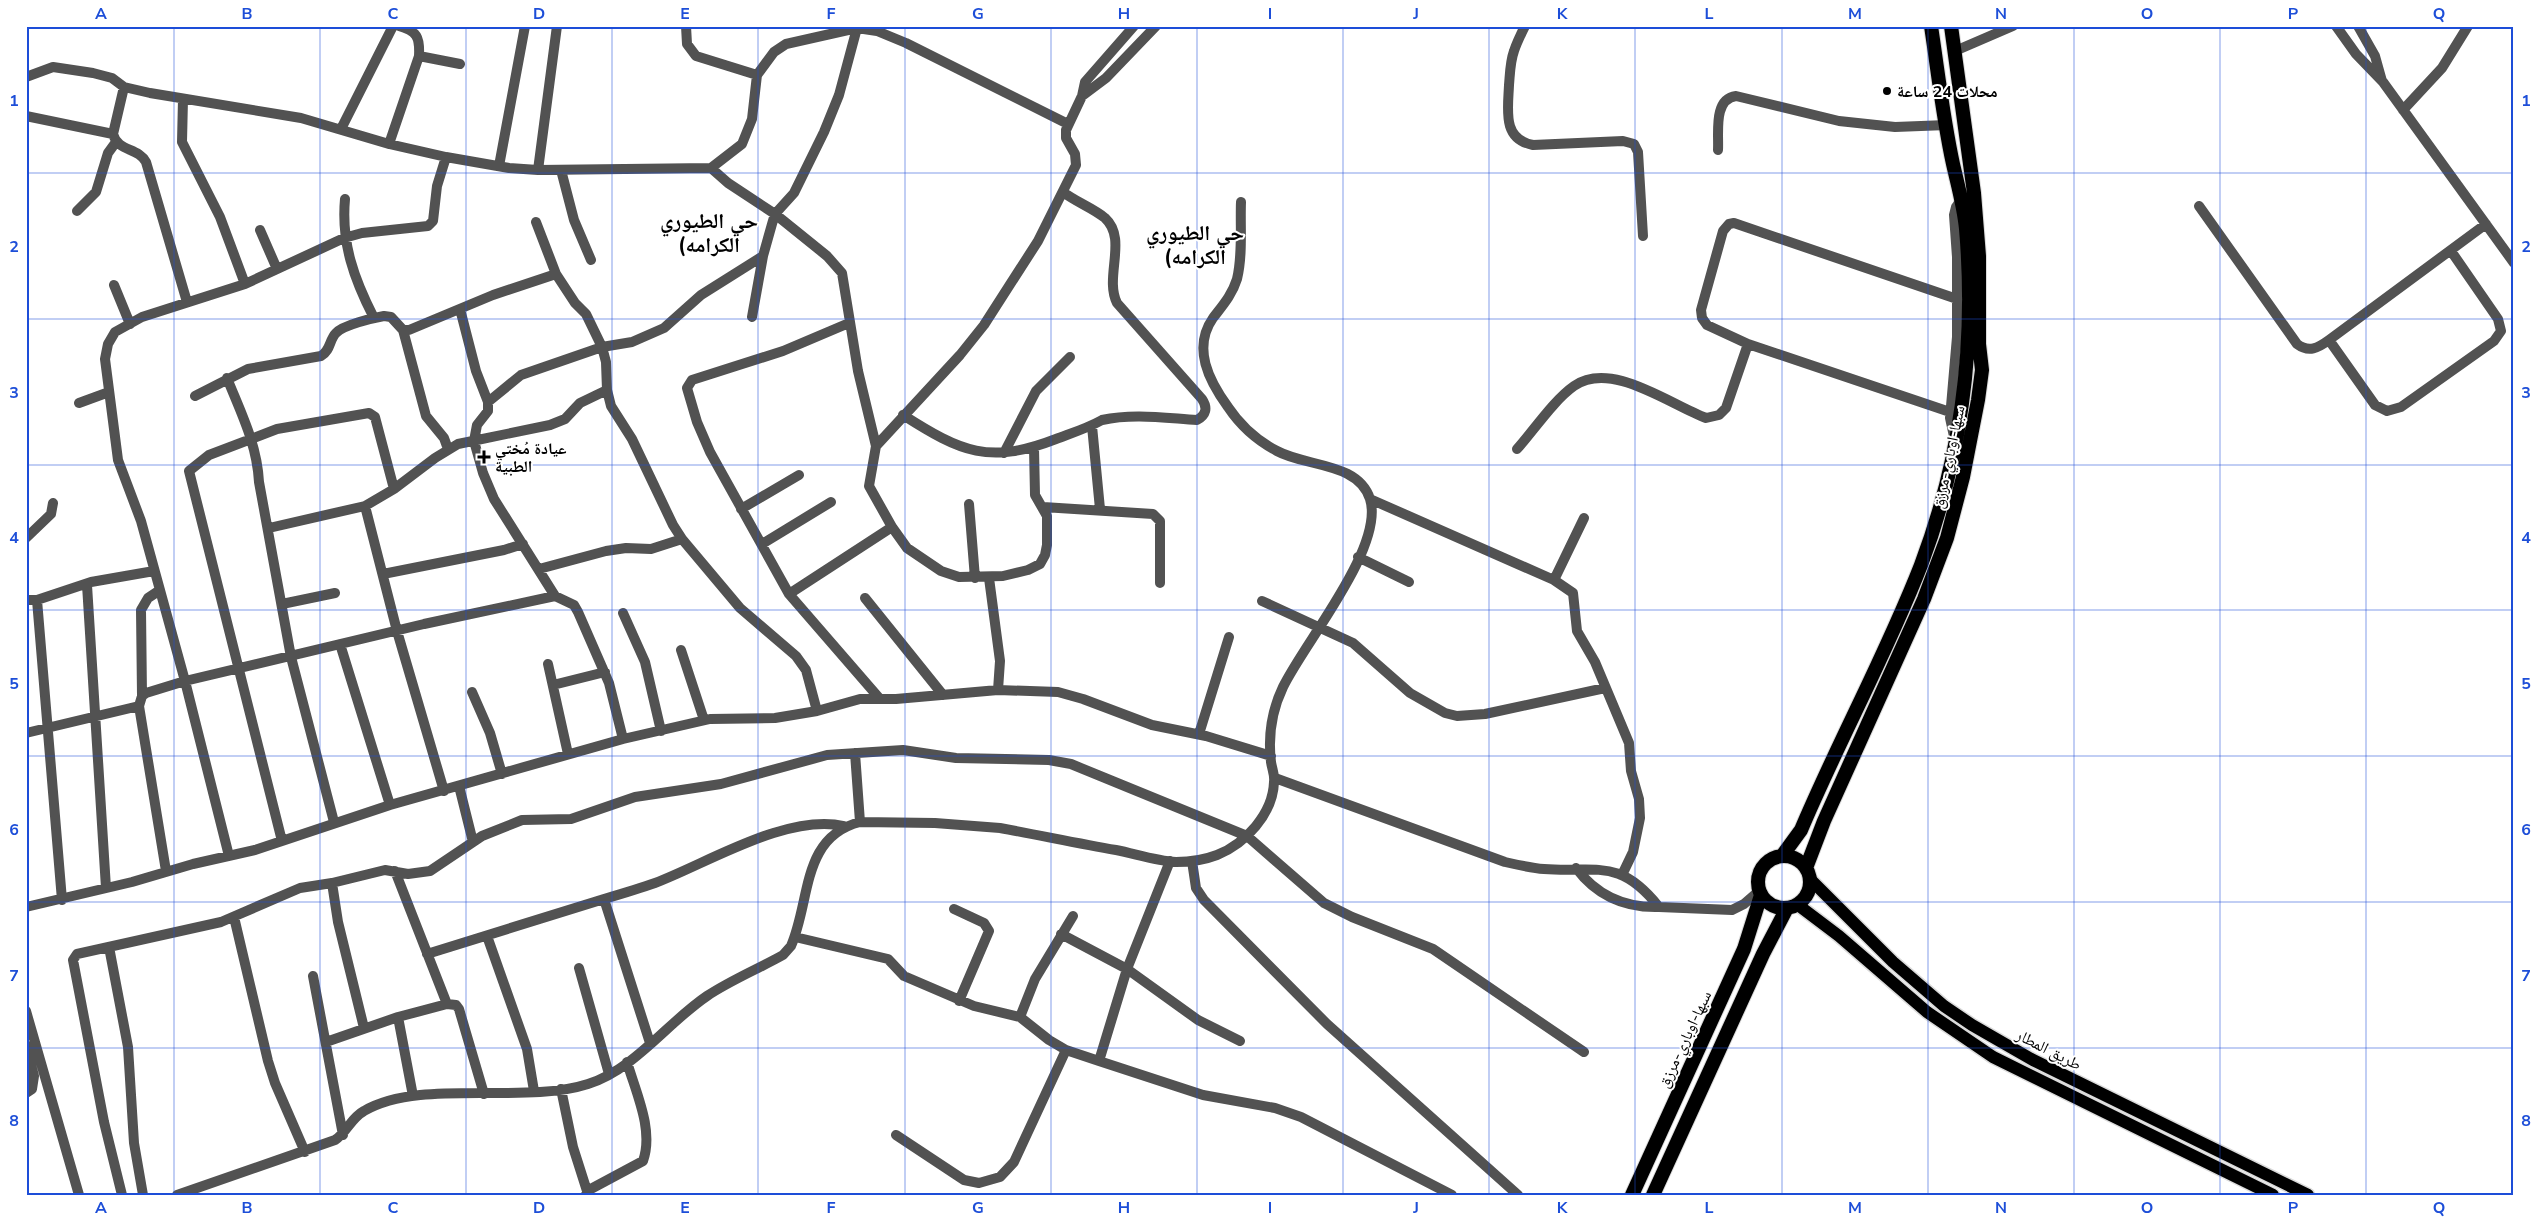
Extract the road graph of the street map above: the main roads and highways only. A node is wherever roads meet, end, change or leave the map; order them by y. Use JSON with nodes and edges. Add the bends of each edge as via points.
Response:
{"nodes":[{"id":1,"x":1931,"y":26,"type":"edge"},
{"id":2,"x":1951,"y":26,"type":"edge"},
{"id":3,"x":1782,"y":856,"type":"junction"},
{"id":4,"x":1808,"y":873,"type":"junction"},
{"id":5,"x":1760,"y":893,"type":"junction"},
{"id":6,"x":1793,"y":906,"type":"junction"},
{"id":7,"x":1632,"y":1195,"type":"edge"},
{"id":8,"x":1652,"y":1195,"type":"edge"},
{"id":9,"x":2273,"y":1195,"type":"edge"},
{"id":10,"x":2308,"y":1195,"type":"edge"}],
"edges":[{"from":1,"to":3,"type":"highway","name":"سبها-اوباري-مرزق","via":[[1966,228],[1966,389],[1941,504],[1909,594],[1801,830]]},
{"from":2,"to":4,"type":"highway","name":"سبها-اوباري-مرزق","via":[[1980,256],[1979,344],[1982,370],[1970,447],[1956,509],[1933,576],[1824,821]]},
{"from":3,"to":4,"type":"highway","via":[[1796,858]]},
{"from":3,"to":5,"type":"highway","via":[[1769,861],[1760,871]]},
{"from":4,"to":6,"type":"highway","via":[[1808,894]]},
{"from":4,"to":10,"type":"main road","name":"طريق المطار","via":[[1893,962],[1972,1025],[2034,1060]]},
{"from":5,"to":6,"type":"highway","via":[[1775,907]]},
{"from":5,"to":7,"type":"highway","name":"سبها-اوباري-مرزق","via":[[1744,949]]},
{"from":6,"to":8,"type":"highway","via":[[1762,954]]},
{"from":6,"to":9,"type":"main road","name":"طريق المطار","via":[[1839,936],[1927,1012],[1993,1057]]}]}
